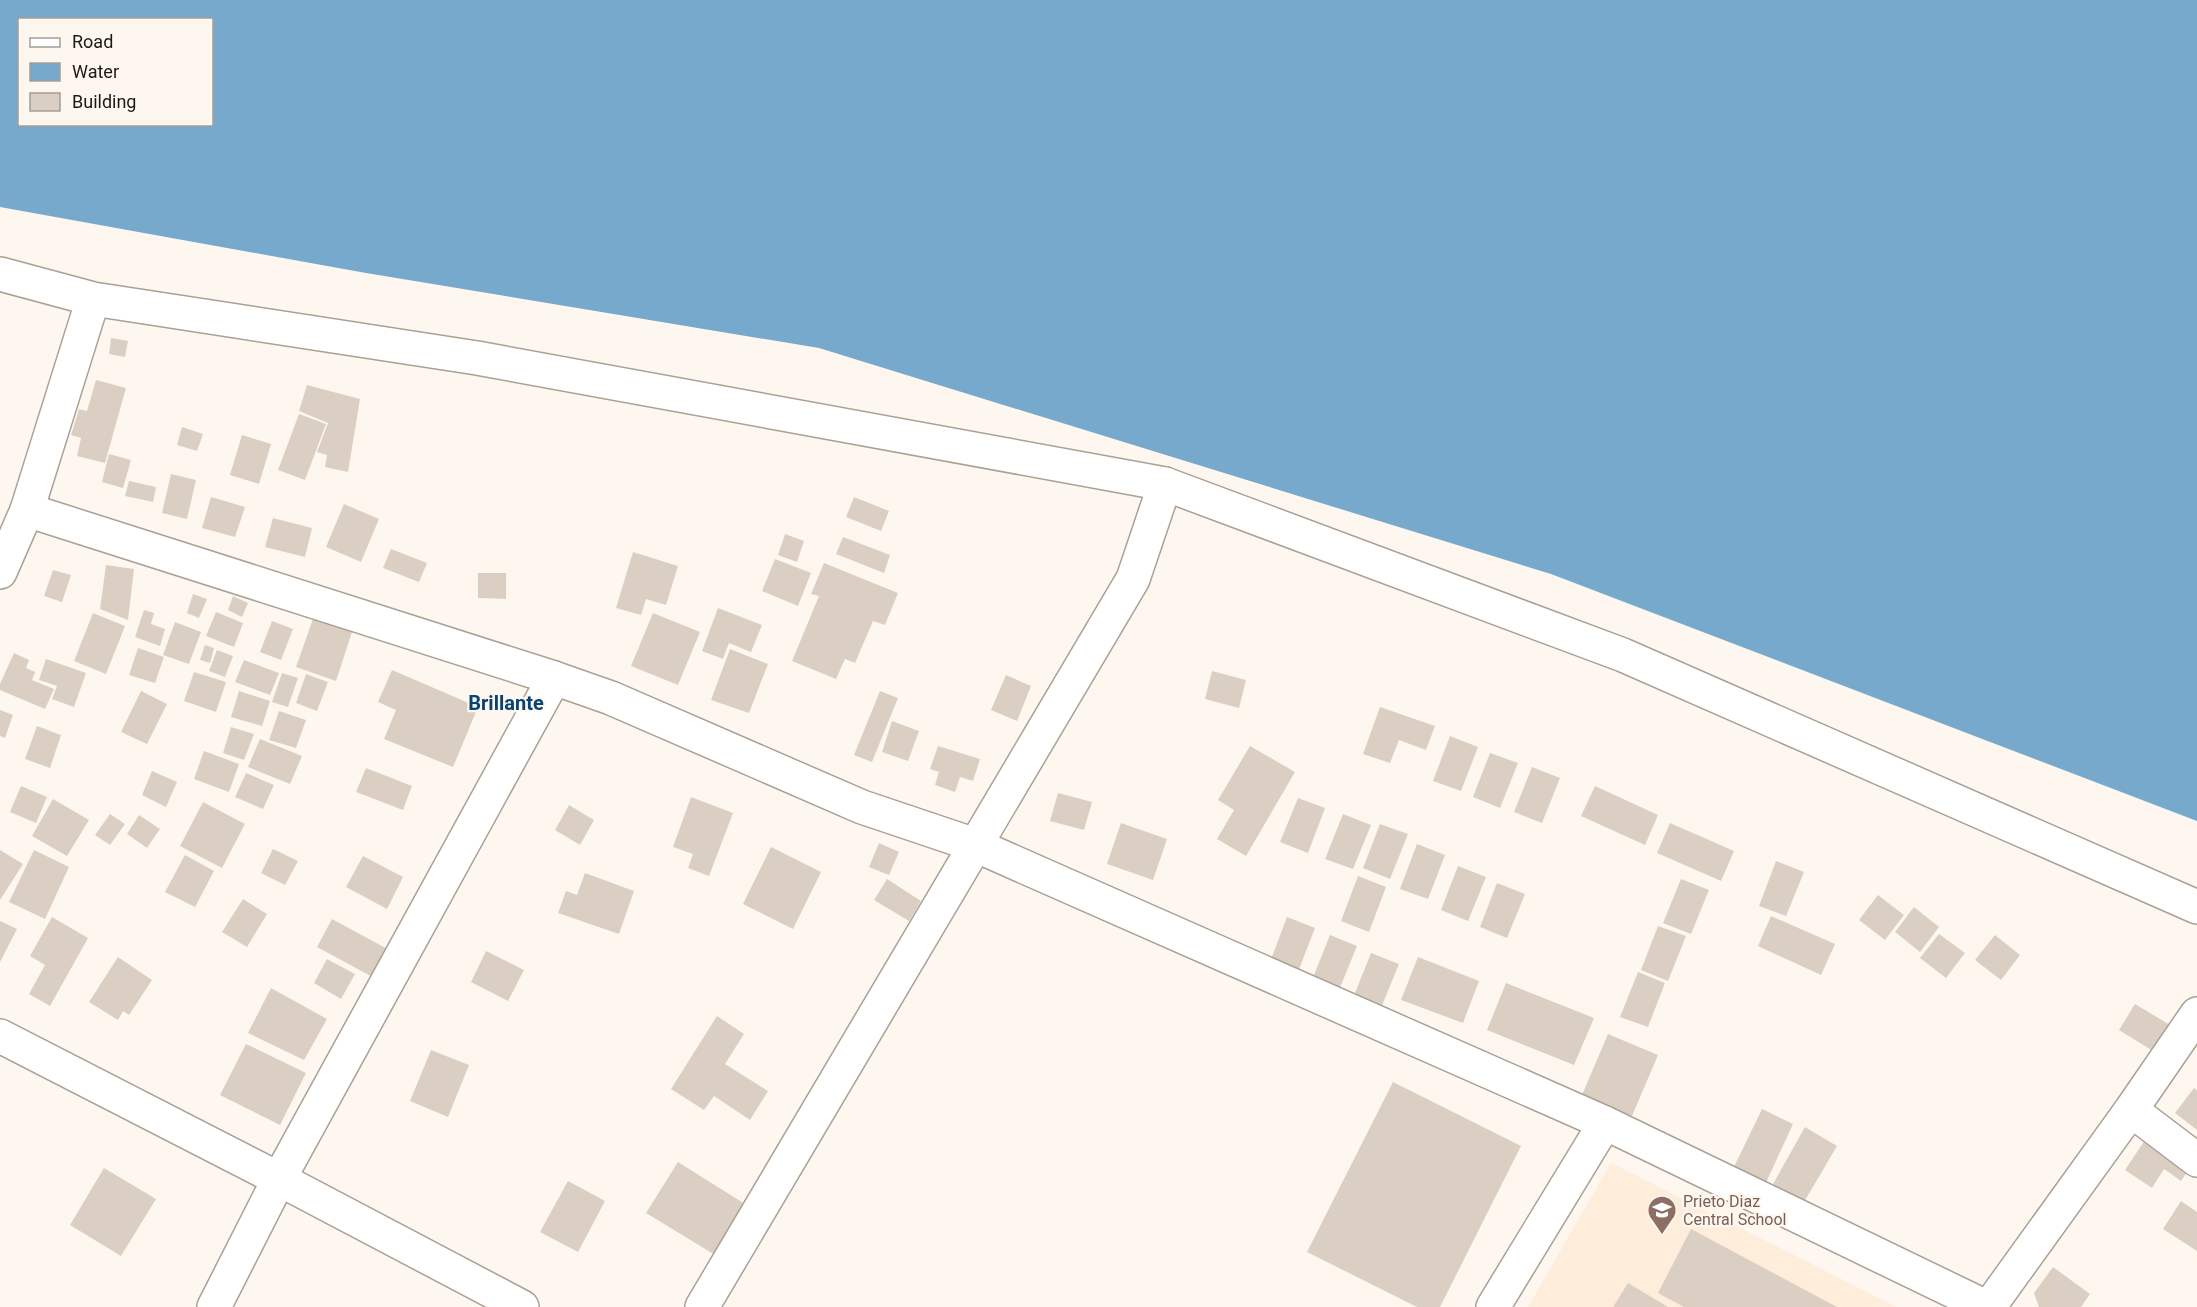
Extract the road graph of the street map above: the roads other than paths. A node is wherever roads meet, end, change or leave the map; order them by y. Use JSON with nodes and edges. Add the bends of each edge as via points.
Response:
{"nodes":[{"id":1,"x":0,"y":274,"type":"edge"},
{"id":2,"x":93,"y":299,"type":"junction"},
{"id":3,"x":1165,"y":484,"type":"junction"},
{"id":4,"x":27,"y":510,"type":"junction"},
{"id":5,"x":0,"y":572,"type":"edge"},
{"id":6,"x":554,"y":678,"type":"junction"},
{"id":7,"x":975,"y":845,"type":"junction"},
{"id":8,"x":2197,"y":907,"type":"edge"},
{"id":9,"x":2197,"y":1014,"type":"edge"},
{"id":10,"x":0,"y":1036,"type":"edge"},
{"id":11,"x":2131,"y":1110,"type":"junction"},
{"id":12,"x":1605,"y":1123,"type":"junction"},
{"id":13,"x":2197,"y":1160,"type":"edge"},
{"id":14,"x":279,"y":1179,"type":"junction"},
{"id":15,"x":214,"y":1307,"type":"edge"},
{"id":16,"x":522,"y":1307,"type":"edge"},
{"id":17,"x":702,"y":1307,"type":"edge"},
{"id":18,"x":1493,"y":1307,"type":"edge"},
{"id":19,"x":1987,"y":1307,"type":"edge"}],
"edges":[{"from":1,"to":2,"type":"street"},
{"from":2,"to":3,"type":"street","via":[[477,357]]},
{"from":2,"to":4,"type":"street"},
{"from":3,"to":7,"type":"street","via":[[1133,579]]},
{"from":3,"to":8,"type":"street","via":[[1623,655]]},
{"from":4,"to":5,"type":"street"},
{"from":4,"to":6,"type":"street"},
{"from":6,"to":7,"type":"street","via":[[611,698],[862,807]]},
{"from":6,"to":14,"type":"street"},
{"from":7,"to":12,"type":"street"},
{"from":7,"to":17,"type":"street"},
{"from":9,"to":11,"type":"street"},
{"from":10,"to":14,"type":"street"},
{"from":11,"to":13,"type":"street"},
{"from":11,"to":19,"type":"street"},
{"from":12,"to":18,"type":"street"},
{"from":12,"to":19,"type":"street"},
{"from":14,"to":15,"type":"street"},
{"from":14,"to":16,"type":"street"}]}
